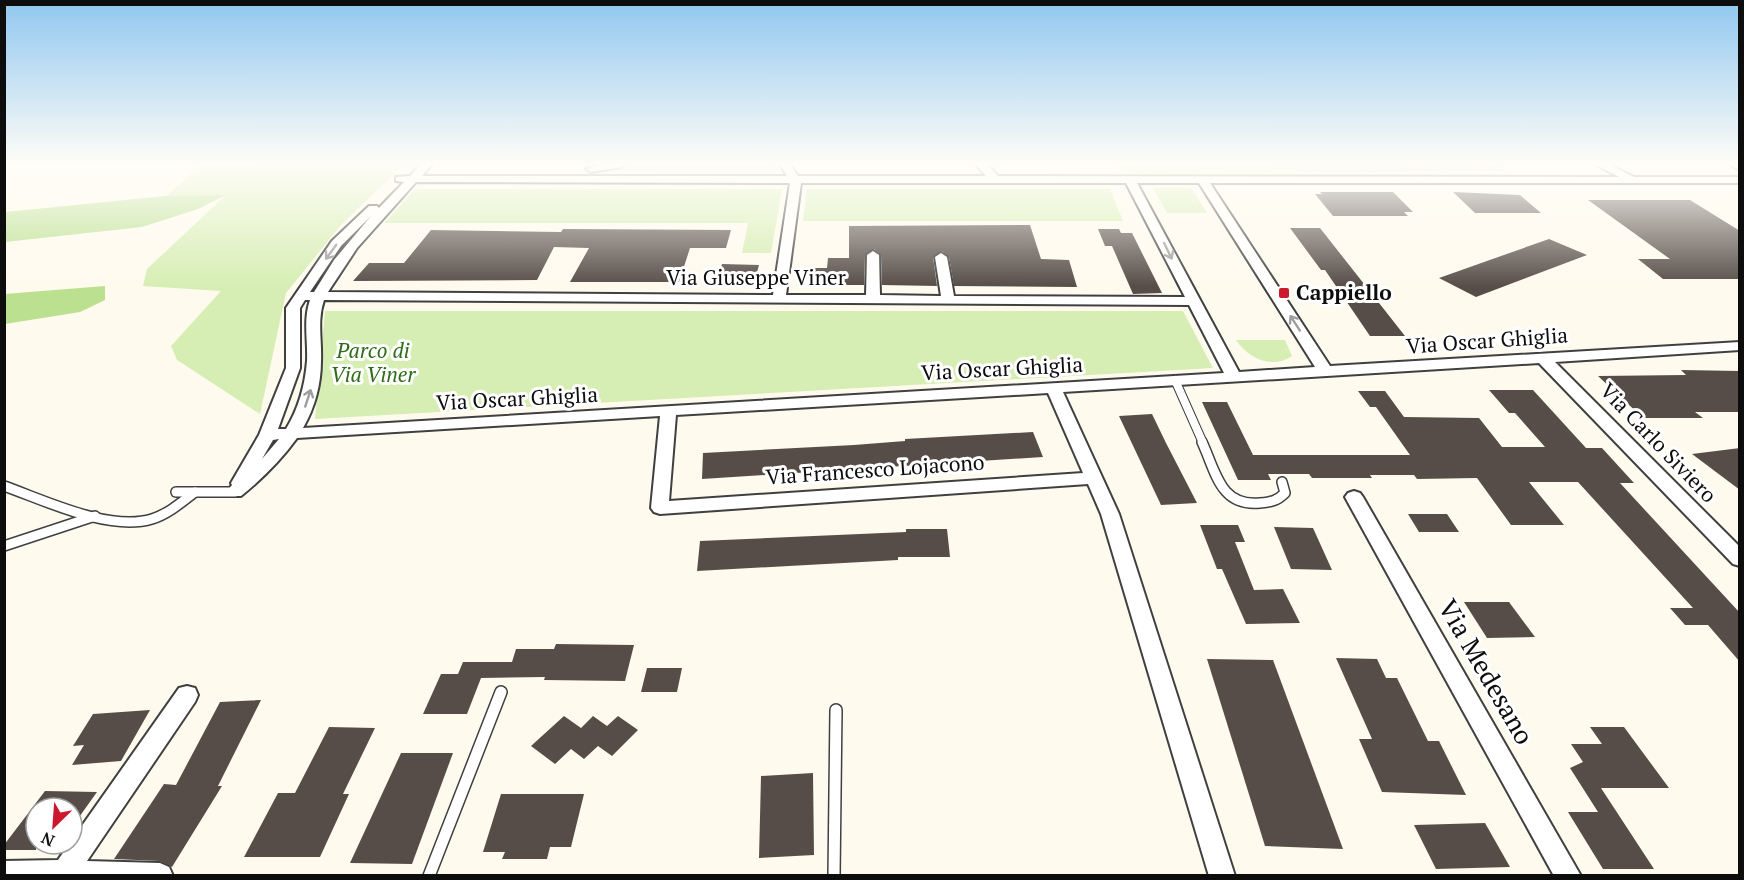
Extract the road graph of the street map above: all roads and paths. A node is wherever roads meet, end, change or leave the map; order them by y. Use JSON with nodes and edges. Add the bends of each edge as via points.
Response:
{"nodes":[{"id":1,"x":379,"y":205,"type":"edge"},
{"id":2,"x":386,"y":205,"type":"edge"},
{"id":3,"x":793,"y":205,"type":"edge"},
{"id":4,"x":1143,"y":205,"type":"edge"},
{"id":5,"x":1219,"y":205,"type":"edge"},
{"id":6,"x":873,"y":255,"type":"dead end"},
{"id":7,"x":941,"y":258,"type":"dead end"},
{"id":8,"x":301,"y":296,"type":"junction"},
{"id":9,"x":319,"y":296,"type":"junction"},
{"id":10,"x":779,"y":299,"type":"junction"},
{"id":11,"x":873,"y":299,"type":"junction"},
{"id":12,"x":948,"y":300,"type":"junction"},
{"id":13,"x":1193,"y":301,"type":"junction"},
{"id":14,"x":1740,"y":346,"type":"edge"},
{"id":15,"x":1543,"y":358,"type":"junction"},
{"id":16,"x":1326,"y":372,"type":"junction"},
{"id":17,"x":1234,"y":377,"type":"junction"},
{"id":18,"x":1175,"y":380,"type":"junction"},
{"id":19,"x":1053,"y":387,"type":"junction"},
{"id":20,"x":668,"y":411,"type":"junction"},
{"id":21,"x":293,"y":433,"type":"junction"},
{"id":22,"x":267,"y":435,"type":"junction"},
{"id":23,"x":1094,"y":478,"type":"junction"},
{"id":24,"x":1282,"y":482,"type":"dead end"},
{"id":25,"x":4,"y":486,"type":"edge"},
{"id":26,"x":176,"y":492,"type":"dead end"},
{"id":27,"x":195,"y":492,"type":"junction"},
{"id":28,"x":235,"y":492,"type":"junction"},
{"id":29,"x":1353,"y":497,"type":"dead end"},
{"id":30,"x":94,"y":516,"type":"junction"},
{"id":31,"x":4,"y":546,"type":"edge"},
{"id":32,"x":1740,"y":559,"type":"edge"},
{"id":33,"x":501,"y":692,"type":"dead end"},
{"id":34,"x":187,"y":695,"type":"dead end"},
{"id":35,"x":836,"y":710,"type":"dead end"},
{"id":36,"x":4,"y":874,"type":"edge"},
{"id":37,"x":63,"y":874,"type":"edge"},
{"id":38,"x":160,"y":876,"type":"edge"},
{"id":39,"x":429,"y":876,"type":"edge"},
{"id":40,"x":834,"y":876,"type":"edge"},
{"id":41,"x":1222,"y":876,"type":"edge"},
{"id":42,"x":1568,"y":876,"type":"edge"}],
"edges":[{"from":1,"to":8,"type":"street","one_way":true,"via":[[336,244]]},
{"from":2,"to":9,"type":"street"},
{"from":3,"to":10,"type":"street"},
{"from":4,"to":13,"type":"street","one_way":true},
{"from":16,"to":5,"type":"street","one_way":true},
{"from":6,"to":11,"type":"street"},
{"from":7,"to":12,"type":"street"},
{"from":8,"to":9,"type":"street","name":"Via Giuseppe Viner"},
{"from":8,"to":22,"type":"street","via":[[293,308],[293,368]]},
{"from":9,"to":10,"type":"street","name":"Via Giuseppe Viner"},
{"from":21,"to":9,"type":"street","one_way":true,"via":[[313,384],[312,324]]},
{"from":10,"to":11,"type":"street","name":"Via Giuseppe Viner"},
{"from":11,"to":12,"type":"street","name":"Via Giuseppe Viner"},
{"from":12,"to":13,"type":"street","name":"Via Giuseppe Viner"},
{"from":13,"to":17,"type":"street"},
{"from":14,"to":15,"type":"street","name":"Via Oscar Ghiglia"},
{"from":15,"to":16,"type":"street","name":"Via Oscar Ghiglia"},
{"from":15,"to":32,"type":"street","name":"Via Carlo Siviero"},
{"from":16,"to":17,"type":"street","name":"Via Oscar Ghiglia"},
{"from":17,"to":18,"type":"street","name":"Via Oscar Ghiglia"},
{"from":18,"to":19,"type":"street","name":"Via Oscar Ghiglia"},
{"from":18,"to":24,"type":"lane","via":[[1225,493],[1232,500],[1278,500],[1285,493]]},
{"from":19,"to":20,"type":"street","name":"Via Oscar Ghiglia"},
{"from":19,"to":23,"type":"street"},
{"from":20,"to":21,"type":"street","name":"Via Oscar Ghiglia"},
{"from":20,"to":23,"type":"street","name":"Via Francesco Lojacono","via":[[660,508]]},
{"from":21,"to":22,"type":"street","name":"Via Oscar Ghiglia"},
{"from":21,"to":28,"type":"street","via":[[266,467]]},
{"from":22,"to":28,"type":"street"},
{"from":23,"to":41,"type":"street","via":[[1110,514]]},
{"from":25,"to":30,"type":"lane"},
{"from":26,"to":27,"type":"lane"},
{"from":27,"to":28,"type":"lane"},
{"from":27,"to":30,"type":"lane","via":[[157,517],[140,521]]},
{"from":29,"to":42,"type":"street","name":"Via Medesano"},
{"from":30,"to":31,"type":"lane"},
{"from":33,"to":39,"type":"lane"},
{"from":34,"to":37,"type":"street"},
{"from":35,"to":40,"type":"lane"},
{"from":36,"to":37,"type":"street"},
{"from":37,"to":38,"type":"street"}]}
